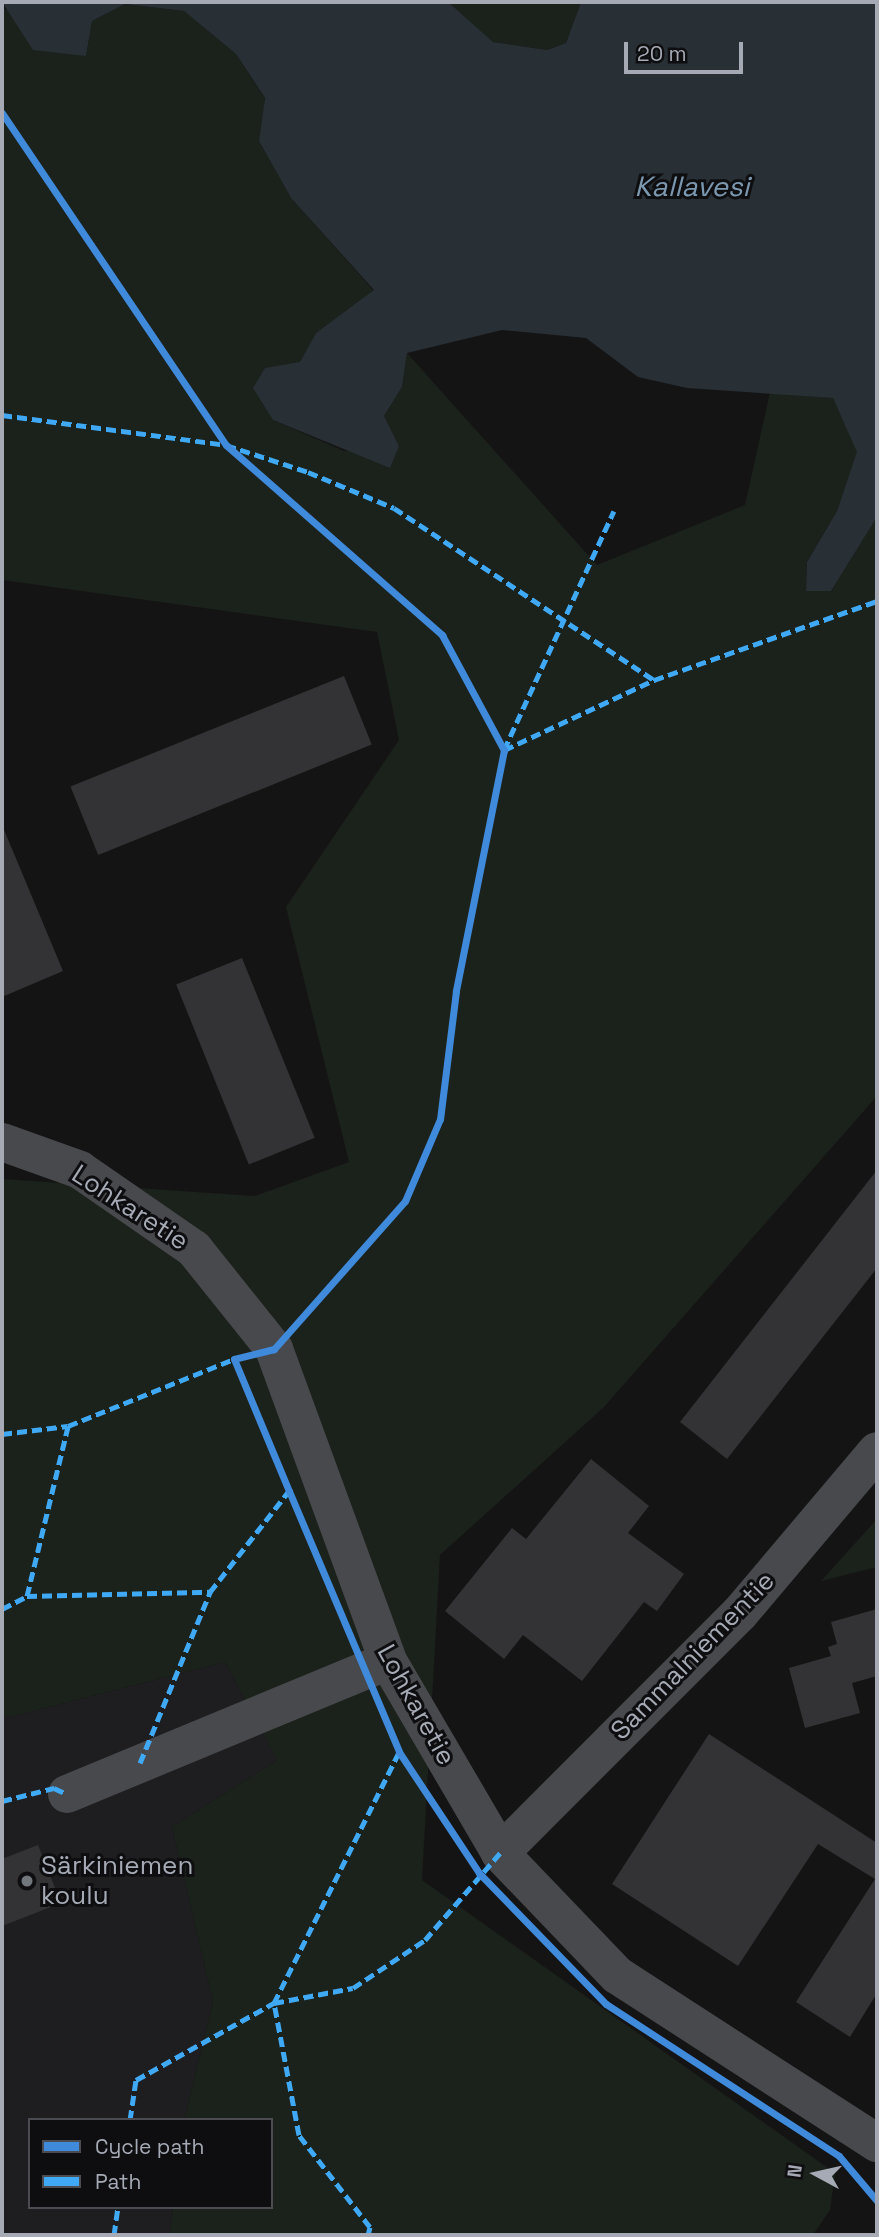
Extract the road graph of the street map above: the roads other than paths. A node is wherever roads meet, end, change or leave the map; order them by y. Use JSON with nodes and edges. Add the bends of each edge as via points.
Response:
{"nodes":[{"id":1,"x":2,"y":1142,"type":"edge"},
{"id":2,"x":877,"y":1451,"type":"edge"},
{"id":3,"x":388,"y":1661,"type":"junction"},
{"id":4,"x":67,"y":1794,"type":"dead end"},
{"id":5,"x":500,"y":1853,"type":"junction"},
{"id":6,"x":877,"y":2143,"type":"edge"}],
"edges":[{"from":1,"to":3,"type":"street","name":"Lohkaretie","via":[[80,1170],[194,1249],[274,1349]]},
{"from":2,"to":5,"type":"street","name":"Sammalniementie","via":[[740,1613]]},
{"from":3,"to":4,"type":"street"},
{"from":3,"to":5,"type":"street","name":"Lohkaretie"},
{"from":5,"to":6,"type":"street","name":"Lohkaretie","via":[[617,1975]]}]}
